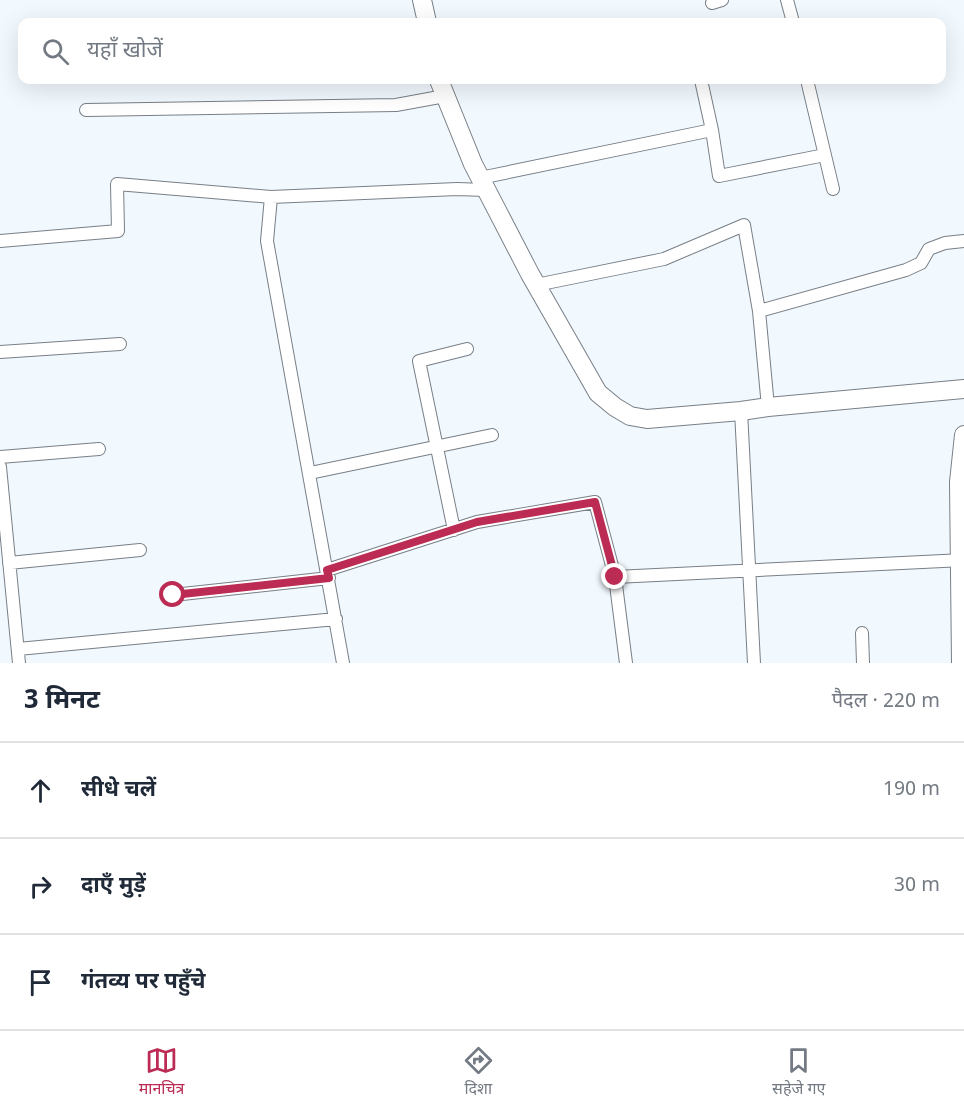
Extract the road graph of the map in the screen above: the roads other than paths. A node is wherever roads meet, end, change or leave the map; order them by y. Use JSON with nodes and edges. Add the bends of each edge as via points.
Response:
{"nodes":[{"id":1,"x":422,"y":0,"type":"edge"},
{"id":2,"x":787,"y":0,"type":"edge"},
{"id":3,"x":426,"y":18,"type":"edge"},
{"id":4,"x":792,"y":18,"type":"edge"},
{"id":5,"x":702,"y":84,"type":"edge"},
{"id":6,"x":808,"y":84,"type":"edge"},
{"id":7,"x":442,"y":88,"type":"edge"},
{"id":8,"x":86,"y":110,"type":"dead end"},
{"id":9,"x":712,"y":130,"type":"junction"},
{"id":10,"x":825,"y":155,"type":"junction"},
{"id":11,"x":483,"y":184,"type":"junction"},
{"id":12,"x":833,"y":189,"type":"dead end"},
{"id":13,"x":271,"y":197,"type":"junction"},
{"id":14,"x":0,"y":241,"type":"edge"},
{"id":15,"x":964,"y":242,"type":"edge"},
{"id":16,"x":536,"y":285,"type":"junction"},
{"id":17,"x":759,"y":310,"type":"junction"},
{"id":18,"x":120,"y":344,"type":"dead end"},
{"id":19,"x":467,"y":349,"type":"dead end"},
{"id":20,"x":0,"y":352,"type":"edge"},
{"id":21,"x":964,"y":389,"type":"edge"},
{"id":22,"x":768,"y":407,"type":"junction"},
{"id":23,"x":741,"y":411,"type":"junction"},
{"id":24,"x":492,"y":435,"type":"dead end"},
{"id":25,"x":964,"y":435,"type":"edge"},
{"id":26,"x":437,"y":446,"type":"junction"},
{"id":27,"x":99,"y":449,"type":"dead end"},
{"id":28,"x":0,"y":457,"type":"edge"},
{"id":29,"x":0,"y":467,"type":"edge"},
{"id":30,"x":310,"y":473,"type":"junction"},
{"id":31,"x":454,"y":530,"type":"junction"},
{"id":32,"x":140,"y":550,"type":"dead end"},
{"id":33,"x":962,"y":560,"type":"edge"},
{"id":34,"x":9,"y":563,"type":"junction"},
{"id":35,"x":750,"y":570,"type":"junction"},
{"id":36,"x":328,"y":574,"type":"junction"},
{"id":37,"x":615,"y":577,"type":"junction"},
{"id":38,"x":173,"y":595,"type":"dead end"},
{"id":39,"x":336,"y":619,"type":"junction"},
{"id":40,"x":862,"y":633,"type":"dead end"},
{"id":41,"x":18,"y":649,"type":"junction"},
{"id":42,"x":20,"y":663,"type":"edge"},
{"id":43,"x":344,"y":663,"type":"edge"},
{"id":44,"x":626,"y":663,"type":"edge"},
{"id":45,"x":754,"y":663,"type":"edge"},
{"id":46,"x":863,"y":663,"type":"edge"},
{"id":47,"x":961,"y":663,"type":"edge"}],
"edges":[{"from":1,"to":3,"type":"street"},
{"from":2,"to":4,"type":"street"},
{"from":5,"to":9,"type":"street"},
{"from":6,"to":10,"type":"street"},
{"from":7,"to":8,"type":"street","via":[[396,105]]},
{"from":7,"to":11,"type":"street"},
{"from":9,"to":10,"type":"street","via":[[719,176]]},
{"from":9,"to":11,"type":"street"},
{"from":10,"to":12,"type":"street"},
{"from":11,"to":13,"type":"street","via":[[457,189]]},
{"from":11,"to":16,"type":"street"},
{"from":13,"to":14,"type":"street","via":[[117,184],[118,231]]},
{"from":13,"to":30,"type":"street","via":[[267,242]]},
{"from":15,"to":17,"type":"street","via":[[929,249],[921,263],[906,270]]},
{"from":16,"to":17,"type":"street","via":[[664,259],[744,225]]},
{"from":16,"to":23,"type":"street","via":[[598,393],[615,407],[630,416],[647,419]]},
{"from":17,"to":22,"type":"street"},
{"from":18,"to":20,"type":"street"},
{"from":19,"to":26,"type":"street","via":[[419,361]]},
{"from":21,"to":22,"type":"street"},
{"from":22,"to":23,"type":"street"},
{"from":23,"to":35,"type":"street"},
{"from":24,"to":26,"type":"street"},
{"from":25,"to":33,"type":"street","via":[[959,482]]},
{"from":26,"to":30,"type":"street"},
{"from":26,"to":31,"type":"street"},
{"from":27,"to":28,"type":"street"},
{"from":29,"to":34,"type":"street"},
{"from":30,"to":36,"type":"street"},
{"from":31,"to":36,"type":"street"},
{"from":31,"to":37,"type":"street","via":[[477,522],[595,502]]},
{"from":32,"to":34,"type":"street"},
{"from":33,"to":35,"type":"street"},
{"from":33,"to":47,"type":"street"},
{"from":34,"to":41,"type":"street"},
{"from":35,"to":37,"type":"street"},
{"from":35,"to":45,"type":"street"},
{"from":36,"to":38,"type":"street"},
{"from":36,"to":39,"type":"street"},
{"from":37,"to":44,"type":"street"},
{"from":39,"to":41,"type":"street"},
{"from":39,"to":43,"type":"street"},
{"from":40,"to":46,"type":"street"},
{"from":41,"to":42,"type":"street"}]}
